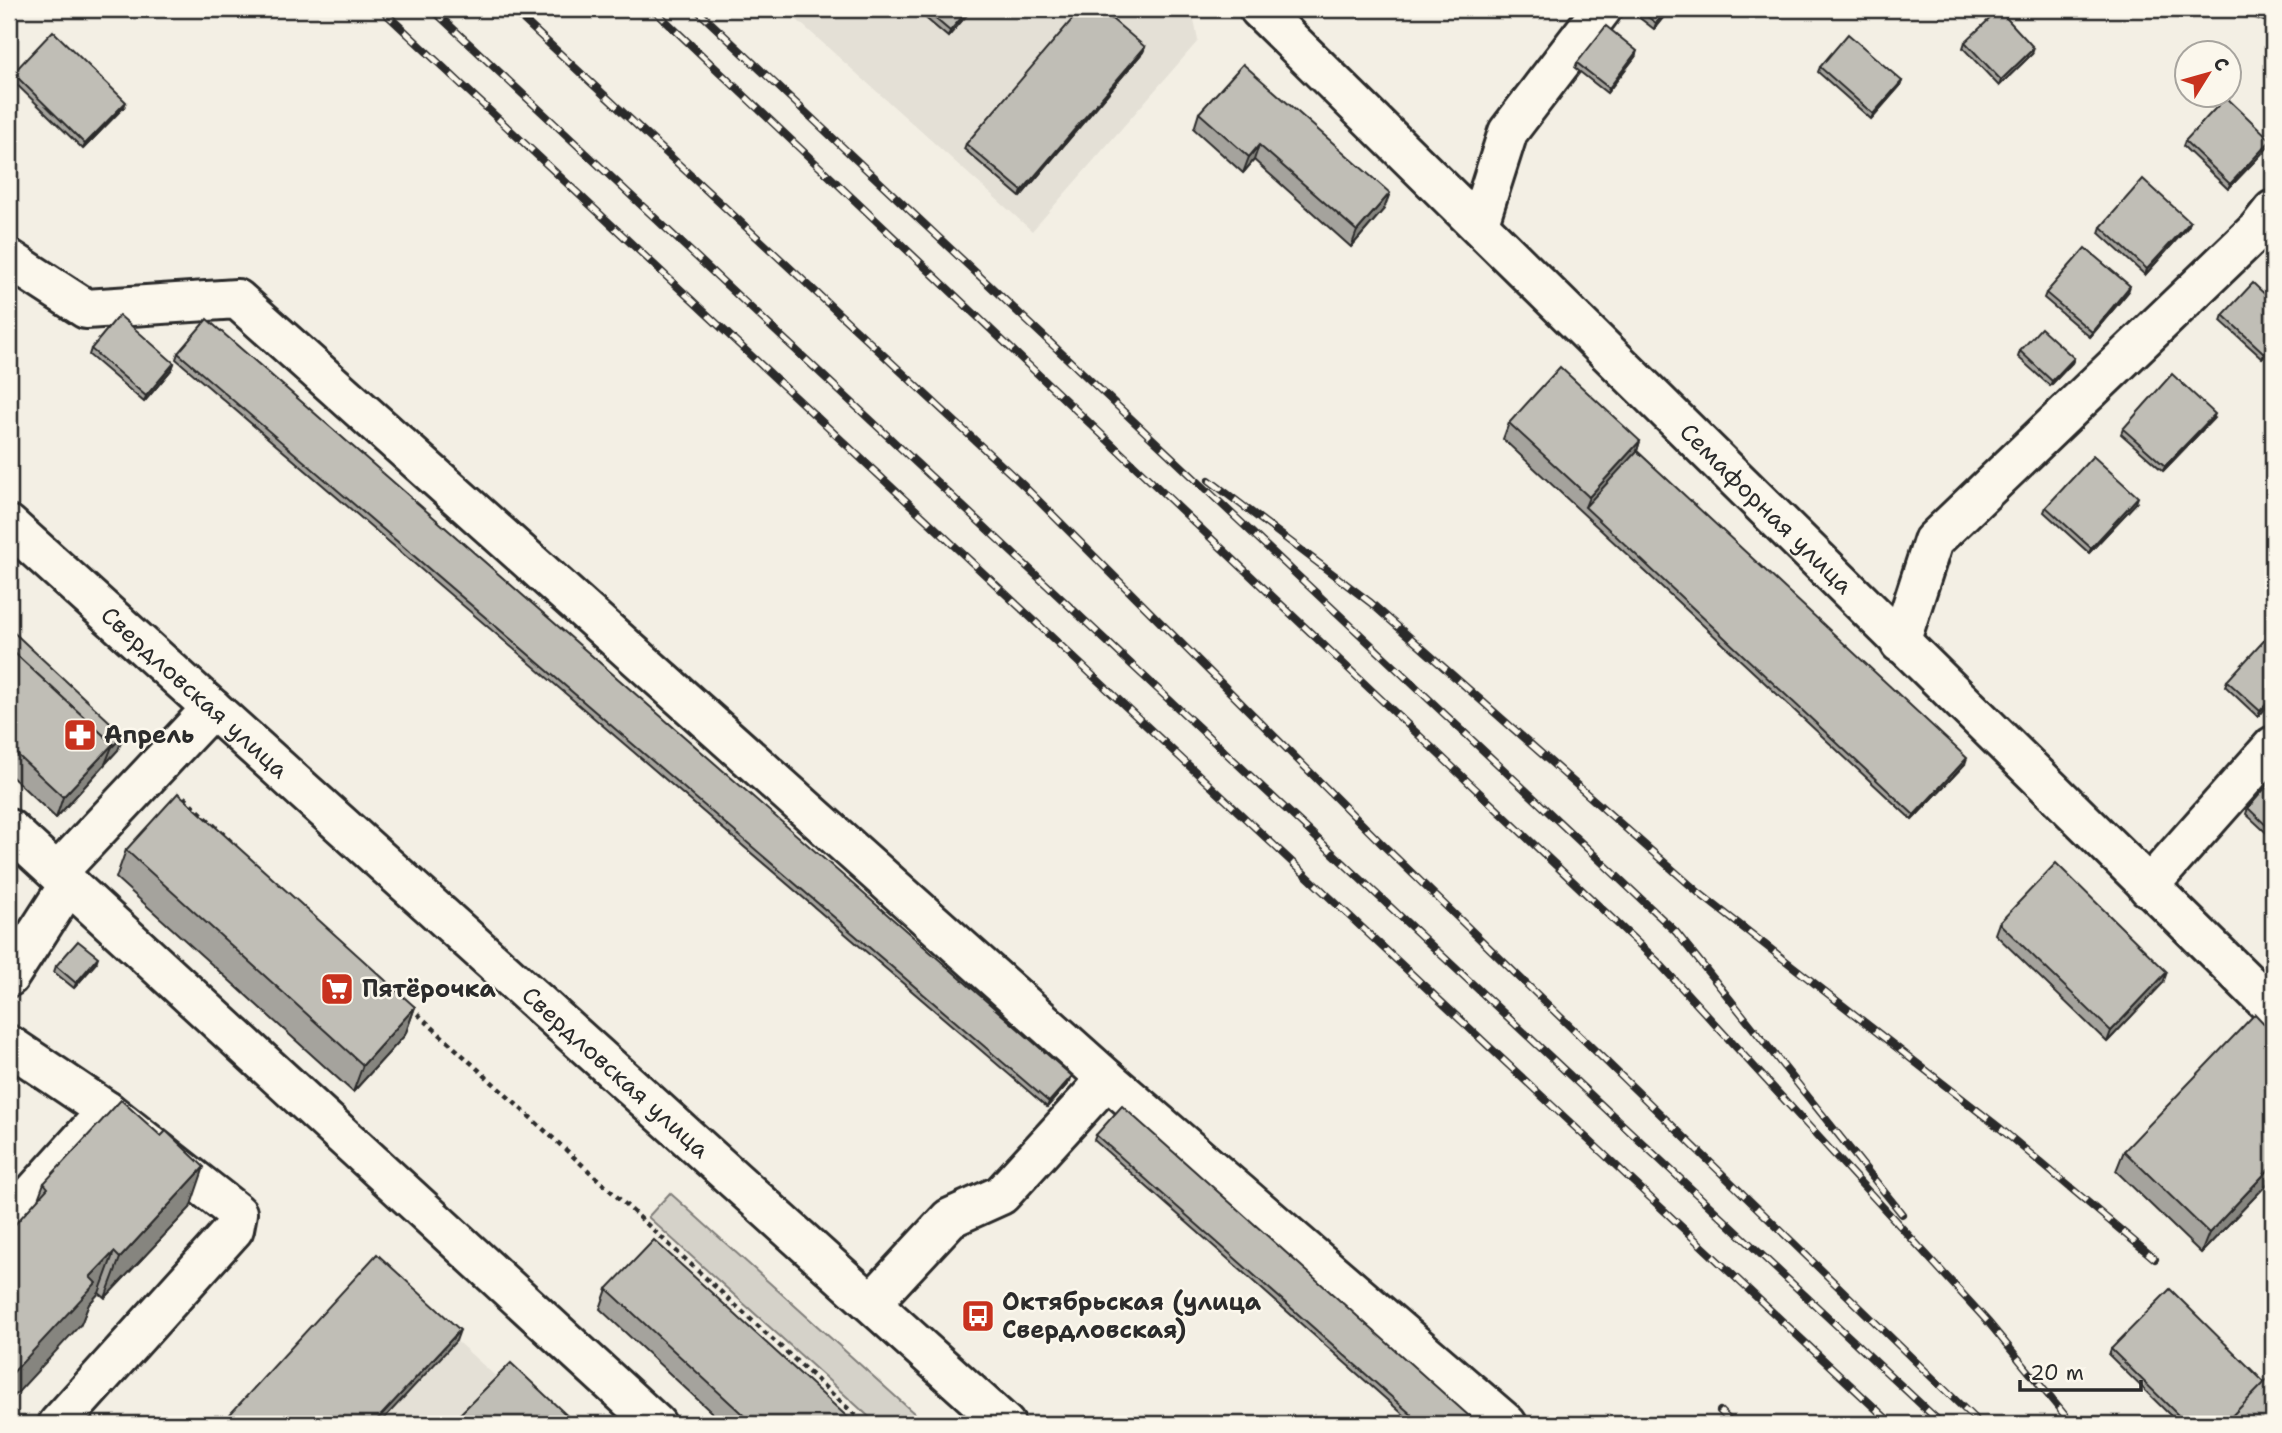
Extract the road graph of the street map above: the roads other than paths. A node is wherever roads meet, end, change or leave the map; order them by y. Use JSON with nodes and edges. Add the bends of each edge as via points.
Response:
{"nodes":[{"id":1,"x":1259,"y":9,"type":"edge"},
{"id":2,"x":1602,"y":9,"type":"edge"},
{"id":3,"x":1479,"y":223,"type":"junction"},
{"id":4,"x":2268,"y":227,"type":"edge"},
{"id":5,"x":9,"y":259,"type":"edge"},
{"id":6,"x":9,"y":525,"type":"edge"},
{"id":7,"x":1900,"y":643,"type":"junction"},
{"id":8,"x":212,"y":708,"type":"junction"},
{"id":9,"x":2273,"y":746,"type":"edge"},
{"id":10,"x":35,"y":861,"type":"edge"},
{"id":11,"x":2148,"y":887,"type":"junction"},
{"id":12,"x":9,"y":977,"type":"edge"},
{"id":13,"x":2273,"y":1008,"type":"edge"},
{"id":14,"x":9,"y":1045,"type":"edge"},
{"id":15,"x":1107,"y":1079,"type":"junction"},
{"id":16,"x":107,"y":1111,"type":"junction"},
{"id":17,"x":9,"y":1220,"type":"edge"},
{"id":18,"x":873,"y":1301,"type":"junction"},
{"id":19,"x":58,"y":1424,"type":"edge"},
{"id":20,"x":656,"y":1424,"type":"edge"},
{"id":21,"x":1005,"y":1424,"type":"edge"},
{"id":22,"x":1507,"y":1424,"type":"edge"}],
"edges":[{"from":1,"to":3,"type":"main road","name":"Семафорная улица"},
{"from":2,"to":3,"type":"main road","via":[[1507,132]]},
{"from":3,"to":7,"type":"main road","name":"Семафорная улица"},
{"from":4,"to":7,"type":"main road","via":[[1933,541]]},
{"from":5,"to":15,"type":"main road","via":[[86,309],[236,299]]},
{"from":6,"to":8,"type":"main road","name":"Свердловская улица"},
{"from":7,"to":11,"type":"main road","name":"Семафорная улица"},
{"from":8,"to":10,"type":"main road","via":[[154,769]]},
{"from":8,"to":18,"type":"main road","name":"Свердловская улица"},
{"from":9,"to":11,"type":"main road"},
{"from":10,"to":12,"type":"main road"},
{"from":10,"to":20,"type":"main road"},
{"from":11,"to":13,"type":"main road","name":"Семафорная улица"},
{"from":14,"to":16,"type":"main road"},
{"from":15,"to":18,"type":"main road","via":[[1001,1195],[950,1218]]},
{"from":15,"to":22,"type":"main road"},
{"from":16,"to":17,"type":"main road"},
{"from":16,"to":19,"type":"main road","via":[[237,1213],[234,1229]]},
{"from":18,"to":21,"type":"main road","name":"Свердловская улица"}]}
